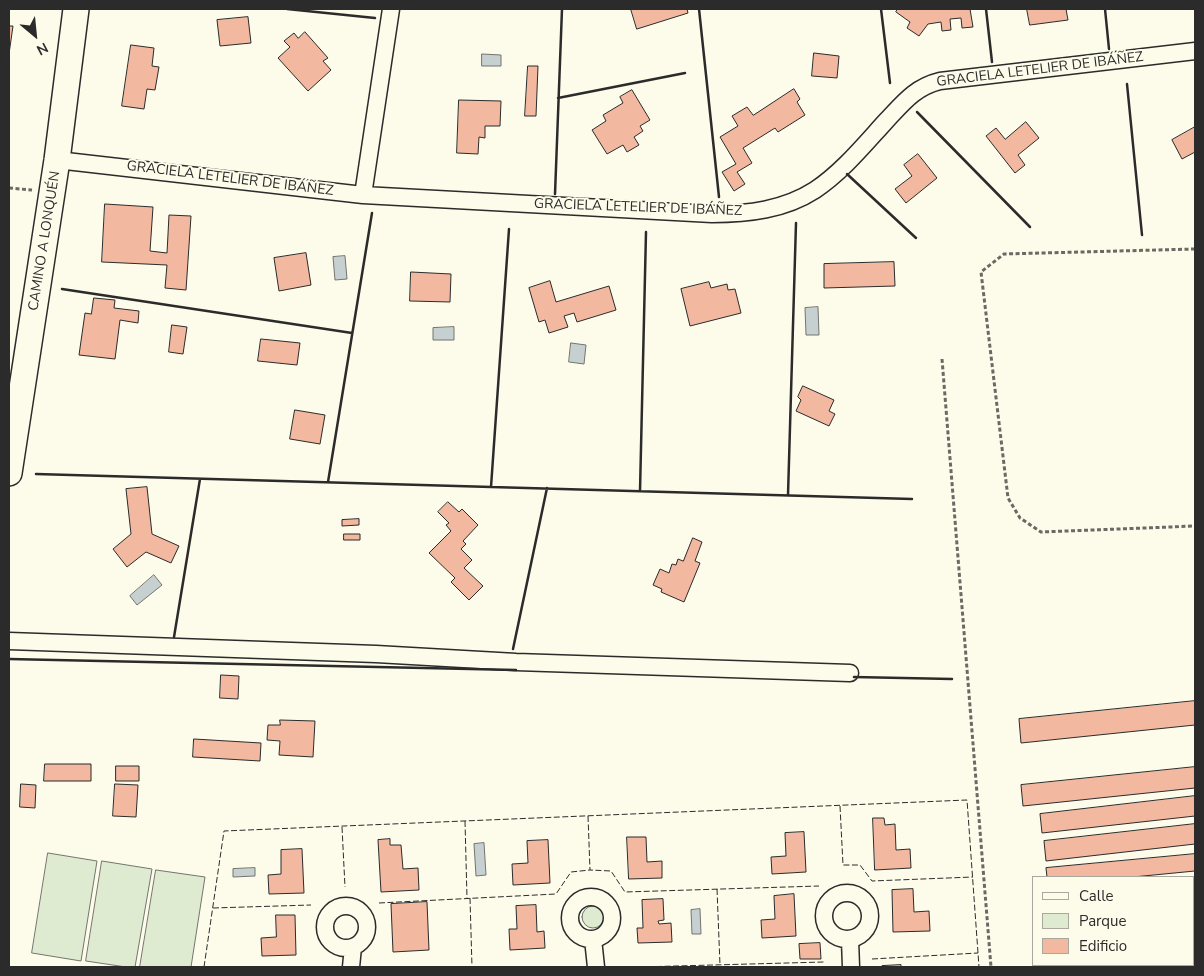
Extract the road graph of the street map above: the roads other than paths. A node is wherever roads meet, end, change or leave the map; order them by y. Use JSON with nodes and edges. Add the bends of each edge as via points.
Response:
{"nodes":[{"id":1,"x":76,"y":9,"type":"edge"},
{"id":2,"x":391,"y":9,"type":"edge"},
{"id":3,"x":1195,"y":51,"type":"edge"},
{"id":4,"x":57,"y":160,"type":"junction"},
{"id":5,"x":362,"y":195,"type":"junction"},
{"id":6,"x":9,"y":473,"type":"edge"},
{"id":7,"x":9,"y":640,"type":"edge"},
{"id":8,"x":850,"y":673,"type":"dead end"},
{"id":9,"x":593,"y":939,"type":"dead end"},
{"id":10,"x":850,"y":940,"type":"dead end"},
{"id":11,"x":352,"y":947,"type":"dead end"},
{"id":12,"x":352,"y":967,"type":"edge"},
{"id":13,"x":596,"y":967,"type":"edge"},
{"id":14,"x":851,"y":967,"type":"edge"}],
"edges":[{"from":1,"to":4,"type":"main road","name":"CAMINO A LONQUÉN"},
{"from":2,"to":5,"type":"street"},
{"from":3,"to":5,"type":"street","name":"GRACIELA LETELIER DE IBÁÑEZ","via":[[932,83],[910,96],[826,182],[798,199],[764,210],[712,214]]},
{"from":4,"to":5,"type":"street","name":"GRACIELA LETELIER DE IBÁÑEZ"},
{"from":4,"to":6,"type":"main road","name":"CAMINO A LONQUÉN"},
{"from":7,"to":8,"type":"street"},
{"from":9,"to":13,"type":"street"},
{"from":10,"to":14,"type":"street"},
{"from":11,"to":12,"type":"street"}]}
